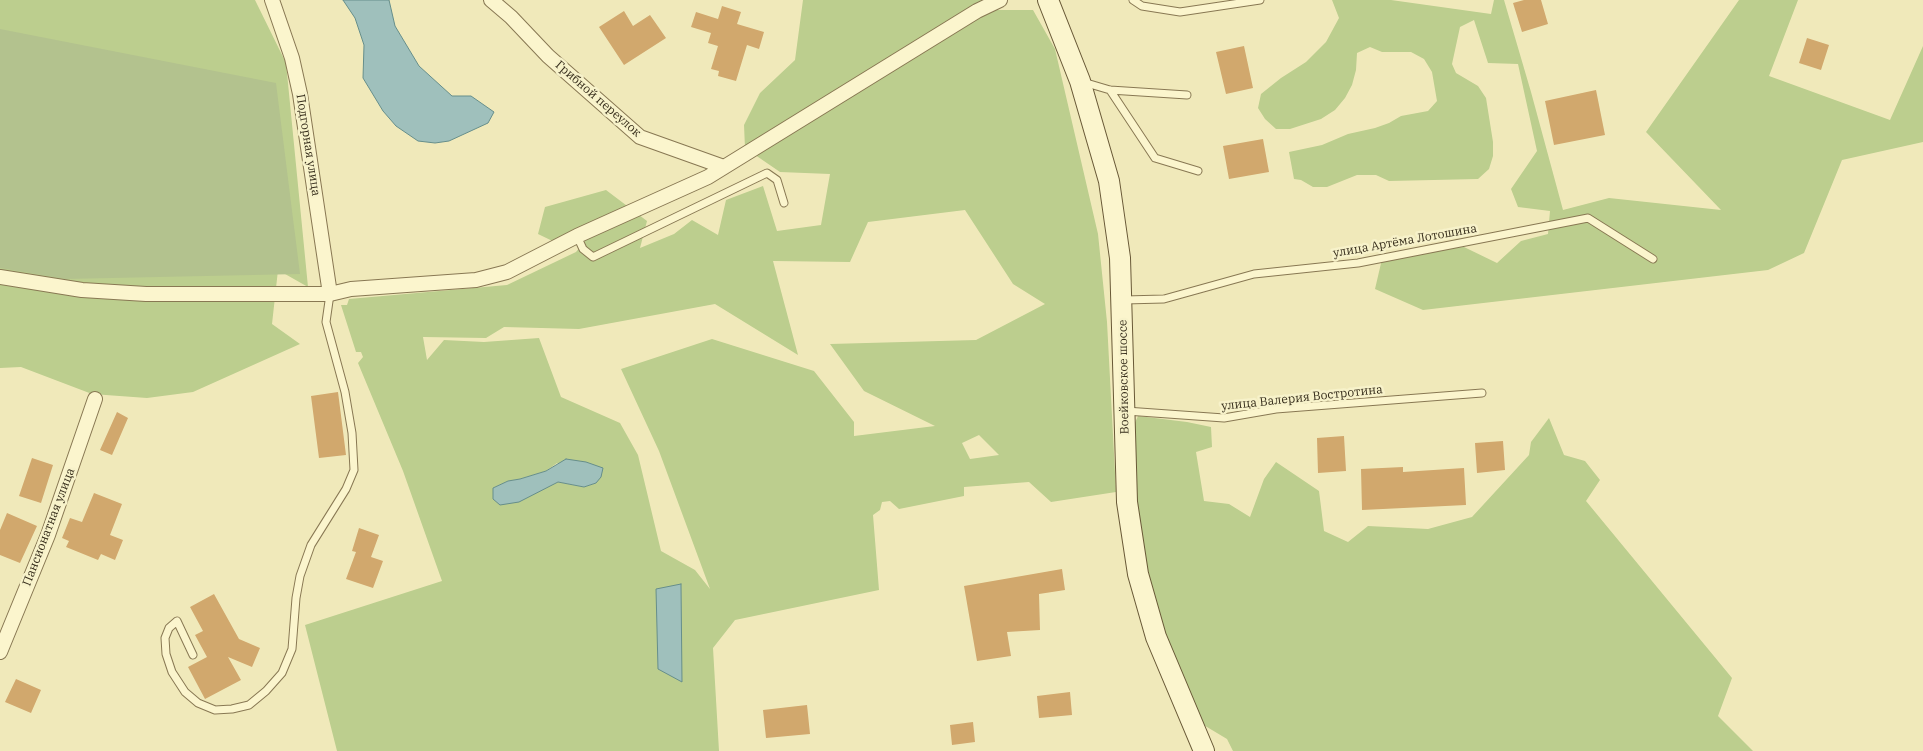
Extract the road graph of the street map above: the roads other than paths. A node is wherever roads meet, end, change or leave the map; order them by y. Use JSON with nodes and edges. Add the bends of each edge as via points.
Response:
{"nodes":[{"id":1,"x":272,"y":0,"type":"edge"},
{"id":2,"x":491,"y":0,"type":"edge"},
{"id":3,"x":1000,"y":0,"type":"edge"},
{"id":4,"x":1048,"y":0,"type":"edge"},
{"id":5,"x":1133,"y":0,"type":"edge"},
{"id":6,"x":1260,"y":0,"type":"edge"},
{"id":7,"x":1080,"y":81,"type":"junction"},
{"id":8,"x":1110,"y":90,"type":"junction"},
{"id":9,"x":1186,"y":95,"type":"dead end"},
{"id":10,"x":724,"y":167,"type":"junction"},
{"id":11,"x":1198,"y":171,"type":"dead end"},
{"id":12,"x":784,"y":203,"type":"dead end"},
{"id":13,"x":577,"y":236,"type":"junction"},
{"id":14,"x":1652,"y":259,"type":"dead end"},
{"id":15,"x":0,"y":277,"type":"edge"},
{"id":16,"x":330,"y":294,"type":"junction"},
{"id":17,"x":1122,"y":300,"type":"junction"},
{"id":18,"x":1482,"y":393,"type":"dead end"},
{"id":19,"x":95,"y":399,"type":"dead end"},
{"id":20,"x":1125,"y":411,"type":"junction"},
{"id":21,"x":0,"y":652,"type":"edge"},
{"id":22,"x":193,"y":655,"type":"dead end"},
{"id":23,"x":1204,"y":751,"type":"edge"}],
"edges":[{"from":1,"to":16,"type":"street","name":"Подгорная улица","via":[[292,58],[300,94]]},
{"from":2,"to":10,"type":"street","name":"Грибной переулок","via":[[548,56],[640,137]]},
{"from":3,"to":10,"type":"street"},
{"from":4,"to":7,"type":"street","name":"Воейковское шоссе"},
{"from":5,"to":6,"type":"lane","via":[[1142,6],[1180,12]]},
{"from":7,"to":8,"type":"lane"},
{"from":7,"to":17,"type":"street","name":"Воейковское шоссе","via":[[1109,181],[1120,258]]},
{"from":8,"to":9,"type":"lane"},
{"from":8,"to":11,"type":"lane","via":[[1156,158]]},
{"from":10,"to":13,"type":"street"},
{"from":12,"to":13,"type":"lane","via":[[777,180],[767,173],[593,257],[583,249]]},
{"from":13,"to":16,"type":"street","via":[[507,272],[476,280],[351,289]]},
{"from":14,"to":17,"type":"lane","name":"улица Артёма Лотошина","via":[[1588,218],[1358,264],[1254,274],[1164,299]]},
{"from":15,"to":16,"type":"street","via":[[82,290],[146,294]]},
{"from":16,"to":22,"type":"lane","via":[[326,322],[352,433],[354,470],[346,489],[310,545],[302,568],[292,649],[282,673],[266,691],[249,705],[232,709],[215,710],[198,703],[185,692],[172,672],[165,638],[177,621]]},
{"from":17,"to":20,"type":"street","name":"Воейковское шоссе"},
{"from":18,"to":20,"type":"lane","name":"улица Валерия Востротина","via":[[1276,410],[1224,418]]},
{"from":19,"to":21,"type":"street","name":"Пансионатная улица","via":[[48,535]]},
{"from":20,"to":23,"type":"street","name":"Воейковское шоссе","via":[[1128,502],[1138,574],[1156,637]]}]}
